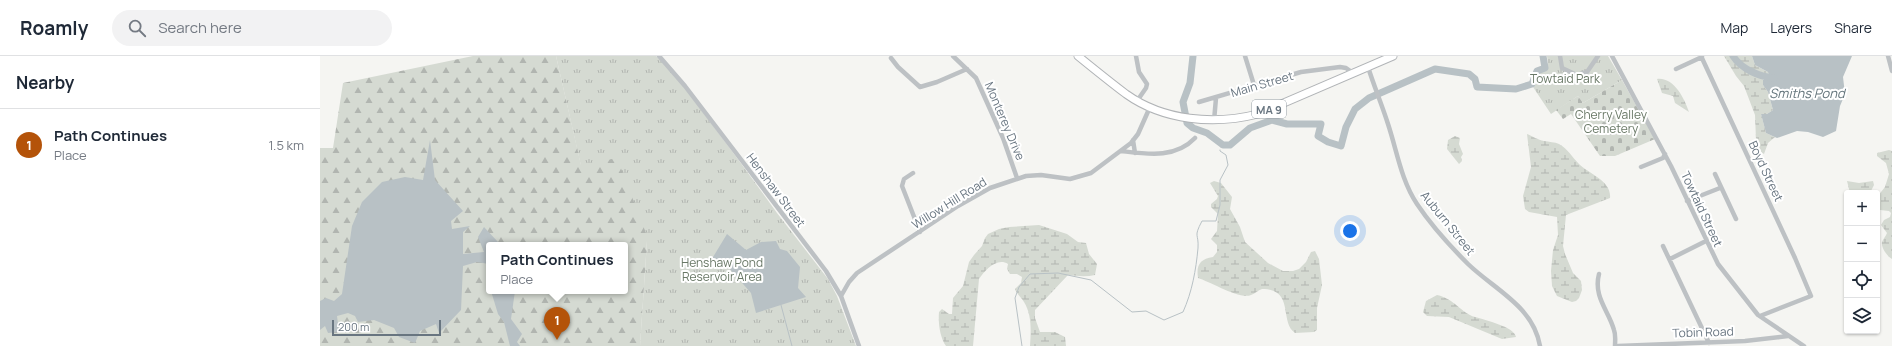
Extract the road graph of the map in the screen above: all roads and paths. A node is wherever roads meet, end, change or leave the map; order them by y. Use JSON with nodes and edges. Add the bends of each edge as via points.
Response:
{"nodes":[{"id":1,"x":659,"y":56,"type":"edge"},
{"id":2,"x":953,"y":56,"type":"edge"},
{"id":3,"x":1078,"y":56,"type":"edge"},
{"id":4,"x":1136,"y":56,"type":"edge"},
{"id":5,"x":1245,"y":56,"type":"edge"},
{"id":6,"x":1393,"y":56,"type":"edge"},
{"id":7,"x":1560,"y":56,"type":"edge"},
{"id":8,"x":1598,"y":56,"type":"edge"},
{"id":9,"x":1612,"y":56,"type":"edge"},
{"id":10,"x":1888,"y":56,"type":"edge"},
{"id":11,"x":1702,"y":57,"type":"edge"},
{"id":12,"x":891,"y":58,"type":"dead end"},
{"id":13,"x":1368,"y":67,"type":"junction"},
{"id":14,"x":1332,"y":68,"type":"junction"},
{"id":15,"x":967,"y":69,"type":"junction"},
{"id":16,"x":1676,"y":69,"type":"dead end"},
{"id":17,"x":1892,"y":72,"type":"edge"},
{"id":18,"x":1353,"y":73,"type":"junction"},
{"id":19,"x":1345,"y":77,"type":"junction"},
{"id":20,"x":1254,"y":85,"type":"junction"},
{"id":21,"x":1216,"y":98,"type":"junction"},
{"id":22,"x":1137,"y":101,"type":"junction"},
{"id":23,"x":1199,"y":102,"type":"dead end"},
{"id":24,"x":1150,"y":107,"type":"junction"},
{"id":25,"x":1214,"y":121,"type":"junction"},
{"id":26,"x":1195,"y":138,"type":"dead end"},
{"id":27,"x":1133,"y":140,"type":"junction"},
{"id":28,"x":1121,"y":151,"type":"junction"},
{"id":29,"x":1135,"y":153,"type":"junction"},
{"id":30,"x":1665,"y":154,"type":"junction"},
{"id":31,"x":1641,"y":167,"type":"dead end"},
{"id":32,"x":913,"y":173,"type":"dead end"},
{"id":33,"x":1715,"y":174,"type":"dead end"},
{"id":34,"x":1017,"y":178,"type":"junction"},
{"id":35,"x":1720,"y":188,"type":"junction"},
{"id":36,"x":1688,"y":201,"type":"junction"},
{"id":37,"x":1736,"y":219,"type":"dead end"},
{"id":38,"x":920,"y":232,"type":"junction"},
{"id":39,"x":1706,"y":241,"type":"junction"},
{"id":40,"x":1664,"y":246,"type":"dead end"},
{"id":41,"x":1670,"y":259,"type":"junction"},
{"id":42,"x":1599,"y":274,"type":"dead end"},
{"id":43,"x":841,"y":296,"type":"junction"},
{"id":44,"x":1760,"y":316,"type":"junction"},
{"id":45,"x":1788,"y":336,"type":"junction"},
{"id":46,"x":1709,"y":343,"type":"junction"},
{"id":47,"x":858,"y":346,"type":"edge"},
{"id":48,"x":1540,"y":346,"type":"edge"},
{"id":49,"x":1617,"y":346,"type":"edge"},
{"id":50,"x":1804,"y":346,"type":"edge"}],
"edges":[{"from":1,"to":43,"type":"street","name":"Henshaw Street","via":[[685,86],[826,271]]},
{"from":2,"to":15,"type":"street","name":"Monterey Drive"},
{"from":3,"to":22,"type":"highway","name":"Main Street","number":"MA 9"},
{"from":4,"to":22,"type":"street","via":[[1140,73],[1147,84]]},
{"from":5,"to":20,"type":"street"},
{"from":6,"to":13,"type":"highway","name":"Main Street","number":"MA 9"},
{"from":7,"to":8,"type":"street","via":[[1562,68],[1577,75],[1587,72]]},
{"from":9,"to":30,"type":"street","name":"Towtaid Street"},
{"from":10,"to":17,"type":"street"},
{"from":11,"to":16,"type":"street"},
{"from":11,"to":44,"type":"street","name":"Boyd Street","via":[[1796,258],[1811,296]]},
{"from":12,"to":15,"type":"street","via":[[898,68],[920,87]]},
{"from":13,"to":18,"type":"highway","name":"Main Street","number":"MA 9"},
{"from":13,"to":48,"type":"street","name":"Auburn Street","via":[[1398,164],[1416,203],[1468,264],[1511,299],[1526,315],[1534,326]]},
{"from":14,"to":18,"type":"street","name":"Main Street","via":[[1346,68]]},
{"from":14,"to":19,"type":"street"},
{"from":14,"to":20,"type":"street","name":"Main Street","via":[[1301,72]]},
{"from":15,"to":34,"type":"street","name":"Monterey Drive","via":[[976,78],[997,123]]},
{"from":18,"to":19,"type":"highway","name":"Main Street","number":"MA 9"},
{"from":19,"to":25,"type":"highway","name":"Main Street","number":"MA 9","via":[[1258,114]]},
{"from":20,"to":21,"type":"street","name":"Main Street"},
{"from":21,"to":23,"type":"street"},
{"from":21,"to":25,"type":"street","name":"Main Street"},
{"from":22,"to":24,"type":"highway","name":"Main Street","number":"MA 9"},
{"from":24,"to":25,"type":"highway","name":"Main Street","number":"MA 9","via":[[1186,118]]},
{"from":24,"to":27,"type":"street"},
{"from":26,"to":29,"type":"street","via":[[1187,146],[1172,152]]},
{"from":27,"to":28,"type":"street","name":"Willow Hill Road"},
{"from":27,"to":29,"type":"street"},
{"from":28,"to":29,"type":"street"},
{"from":28,"to":34,"type":"street","name":"Willow Hill Road","via":[[1094,172],[1081,177],[1066,179],[1036,175]]},
{"from":30,"to":31,"type":"street","via":[[1663,158]]},
{"from":30,"to":36,"type":"street","name":"Towtaid Street"},
{"from":32,"to":38,"type":"street","via":[[904,179],[902,186]]},
{"from":33,"to":35,"type":"street"},
{"from":34,"to":38,"type":"street","name":"Willow Hill Road","via":[[979,194]]},
{"from":35,"to":36,"type":"street"},
{"from":35,"to":37,"type":"street"},
{"from":36,"to":39,"type":"street","name":"Towtaid Street"},
{"from":38,"to":43,"type":"street","name":"Willow Hill Road","via":[[857,273]]},
{"from":39,"to":41,"type":"street"},
{"from":39,"to":44,"type":"street","name":"Towtaid Street","via":[[1720,267]]},
{"from":40,"to":41,"type":"street"},
{"from":41,"to":46,"type":"street"},
{"from":42,"to":49,"type":"street","via":[[1597,283],[1603,307],[1615,332]]},
{"from":43,"to":47,"type":"street","name":"Henshaw Street"},
{"from":44,"to":45,"type":"street","name":"Towtaid Street"},
{"from":45,"to":46,"type":"street","name":"Tobin Road"},
{"from":45,"to":50,"type":"street","name":"Towtaid Street"},
{"from":46,"to":49,"type":"street","name":"Tobin Road"}]}
